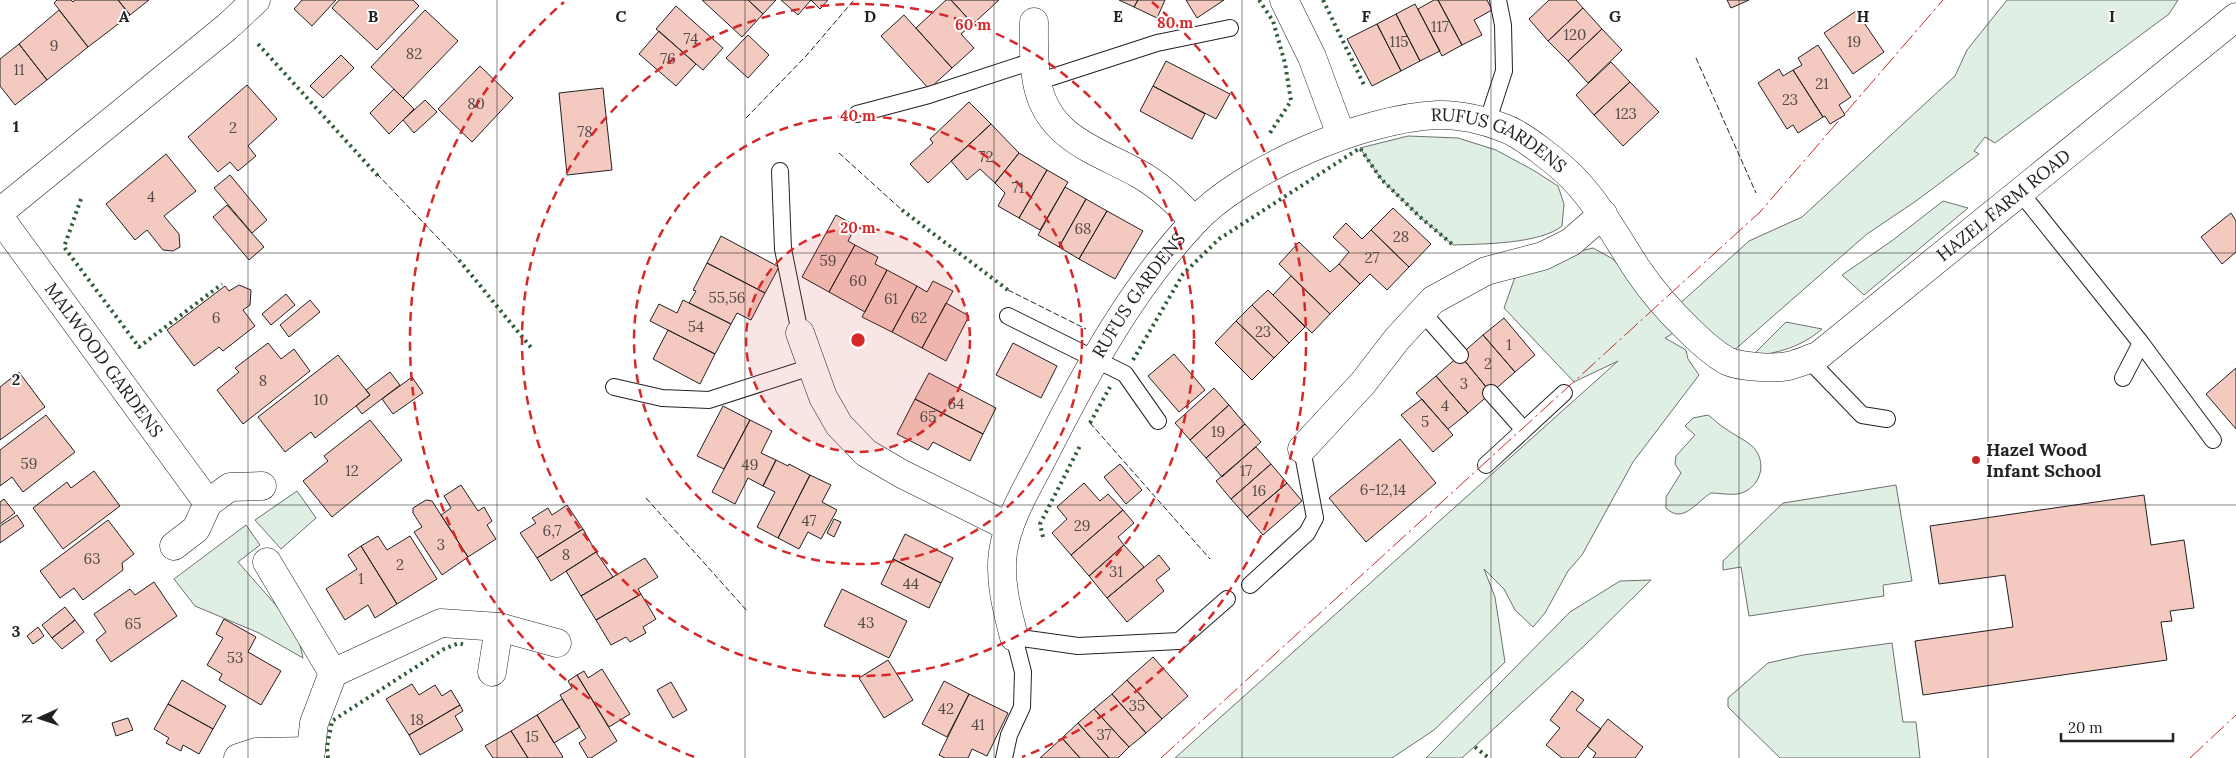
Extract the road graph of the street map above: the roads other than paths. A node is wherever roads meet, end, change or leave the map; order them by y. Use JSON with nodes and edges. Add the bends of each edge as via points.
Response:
{"nodes":[{"id":1,"x":256,"y":0,"type":"edge"},
{"id":2,"x":1284,"y":0,"type":"edge"},
{"id":3,"x":1498,"y":0,"type":"edge"},
{"id":4,"x":2236,"y":18,"type":"edge"},
{"id":5,"x":1034,"y":22,"type":"dead end"},
{"id":6,"x":1230,"y":28,"type":"dead end"},
{"id":7,"x":1035,"y":71,"type":"junction"},
{"id":8,"x":857,"y":114,"type":"dead end"},
{"id":9,"x":1486,"y":123,"type":"junction"},
{"id":10,"x":1341,"y":135,"type":"junction"},
{"id":11,"x":780,"y":172,"type":"dead end"},
{"id":12,"x":2020,"y":192,"type":"junction"},
{"id":13,"x":0,"y":212,"type":"edge"},
{"id":14,"x":1603,"y":214,"type":"junction"},
{"id":15,"x":0,"y":218,"type":"edge"},
{"id":16,"x":1194,"y":221,"type":"junction"},
{"id":17,"x":1422,"y":312,"type":"junction"},
{"id":18,"x":1008,"y":316,"type":"dead end"},
{"id":19,"x":800,"y":332,"type":"joint"},
{"id":20,"x":2141,"y":343,"type":"junction"},
{"id":21,"x":1460,"y":355,"type":"dead end"},
{"id":22,"x":1095,"y":359,"type":"junction"},
{"id":23,"x":1808,"y":359,"type":"junction"},
{"id":24,"x":1759,"y":367,"type":"joint"},
{"id":25,"x":811,"y":368,"type":"junction"},
{"id":26,"x":2123,"y":378,"type":"dead end"},
{"id":27,"x":614,"y":387,"type":"dead end"},
{"id":28,"x":1491,"y":392,"type":"dead end"},
{"id":29,"x":1564,"y":394,"type":"dead end"},
{"id":30,"x":1887,"y":419,"type":"dead end"},
{"id":31,"x":1158,"y":421,"type":"dead end"},
{"id":32,"x":1524,"y":430,"type":"junction"},
{"id":33,"x":2213,"y":440,"type":"dead end"},
{"id":34,"x":1302,"y":449,"type":"joint"},
{"id":35,"x":1486,"y":465,"type":"dead end"},
{"id":36,"x":262,"y":486,"type":"dead end"},
{"id":37,"x":208,"y":503,"type":"junction"},
{"id":38,"x":1009,"y":527,"type":"junction"},
{"id":39,"x":174,"y":546,"type":"dead end"},
{"id":40,"x":268,"y":562,"type":"dead end"},
{"id":41,"x":1250,"y":585,"type":"dead end"},
{"id":42,"x":1227,"y":599,"type":"dead end"},
{"id":43,"x":499,"y":627,"type":"junction"},
{"id":44,"x":1014,"y":637,"type":"junction"},
{"id":45,"x":557,"y":643,"type":"dead end"},
{"id":46,"x":492,"y":672,"type":"dead end"},
{"id":47,"x":333,"y":673,"type":"junction"},
{"id":48,"x":311,"y":754,"type":"edge"},
{"id":49,"x":238,"y":758,"type":"edge"},
{"id":50,"x":1004,"y":758,"type":"edge"}],
"edges":[{"from":1,"to":13,"type":"street"},
{"from":2,"to":10,"type":"street","via":[[1312,57]]},
{"from":3,"to":9,"type":"lane","via":[[1503,25],[1504,71]]},
{"from":4,"to":12,"type":"street","name":"HAZEL FARM ROAD"},
{"from":5,"to":7,"type":"street"},
{"from":6,"to":7,"type":"lane"},
{"from":7,"to":8,"type":"lane"},
{"from":7,"to":16,"type":"street","via":[[1050,117],[1074,140],[1140,174],[1174,198]]},
{"from":9,"to":10,"type":"street","name":"RUFUS GARDENS","via":[[1439,115],[1408,118]]},
{"from":9,"to":14,"type":"street","name":"RUFUS GARDENS","via":[[1506,128],[1535,147],[1572,177]]},
{"from":10,"to":16,"type":"street","name":"RUFUS GARDENS","via":[[1226,193]]},
{"from":11,"to":19,"type":"lane","via":[[783,249]]},
{"from":12,"to":20,"type":"lane"},
{"from":12,"to":23,"type":"street","name":"HAZEL FARM ROAD","via":[[1818,356]]},
{"from":14,"to":17,"type":"street","via":[[1571,242],[1543,256],[1486,271],[1433,300]]},
{"from":14,"to":24,"type":"street","name":"RUFUS GARDENS","via":[[1640,272],[1674,315],[1729,362]]},
{"from":15,"to":37,"type":"street","name":"MALWOOD GARDENS"},
{"from":16,"to":22,"type":"street","name":"RUFUS GARDENS","via":[[1141,287]]},
{"from":17,"to":21,"type":"lane"},
{"from":17,"to":34,"type":"street","via":[[1363,384]]},
{"from":18,"to":22,"type":"lane"},
{"from":19,"to":25,"type":"street"},
{"from":20,"to":26,"type":"lane"},
{"from":20,"to":33,"type":"lane"},
{"from":22,"to":31,"type":"lane","via":[[1125,374]]},
{"from":22,"to":38,"type":"street","name":"RUFUS GARDENS"},
{"from":23,"to":24,"type":"street","name":"HAZEL FARM ROAD","via":[[1788,366]]},
{"from":23,"to":30,"type":"lane","via":[[1862,415]]},
{"from":25,"to":27,"type":"lane","via":[[709,400],[662,398]]},
{"from":25,"to":38,"type":"street","via":[[839,425],[866,452],[902,474]]},
{"from":28,"to":32,"type":"lane"},
{"from":29,"to":32,"type":"lane"},
{"from":32,"to":35,"type":"lane"},
{"from":34,"to":41,"type":"lane","via":[[1315,518],[1307,533]]},
{"from":36,"to":37,"type":"street","via":[[230,487]]},
{"from":37,"to":39,"type":"street","via":[[196,529]]},
{"from":38,"to":44,"type":"street","name":"RUFUS GARDENS","via":[[1003,553],[1003,574]]},
{"from":40,"to":47,"type":"street"},
{"from":42,"to":44,"type":"lane","via":[[1179,641],[1078,646]]},
{"from":43,"to":45,"type":"street"},
{"from":43,"to":46,"type":"street"},
{"from":43,"to":47,"type":"street","via":[[441,624]]},
{"from":44,"to":50,"type":"lane","via":[[1023,672],[1022,707],[1009,735]]},
{"from":47,"to":48,"type":"street","via":[[314,723]]},
{"from":48,"to":49,"type":"street","via":[[256,752]]}]}
